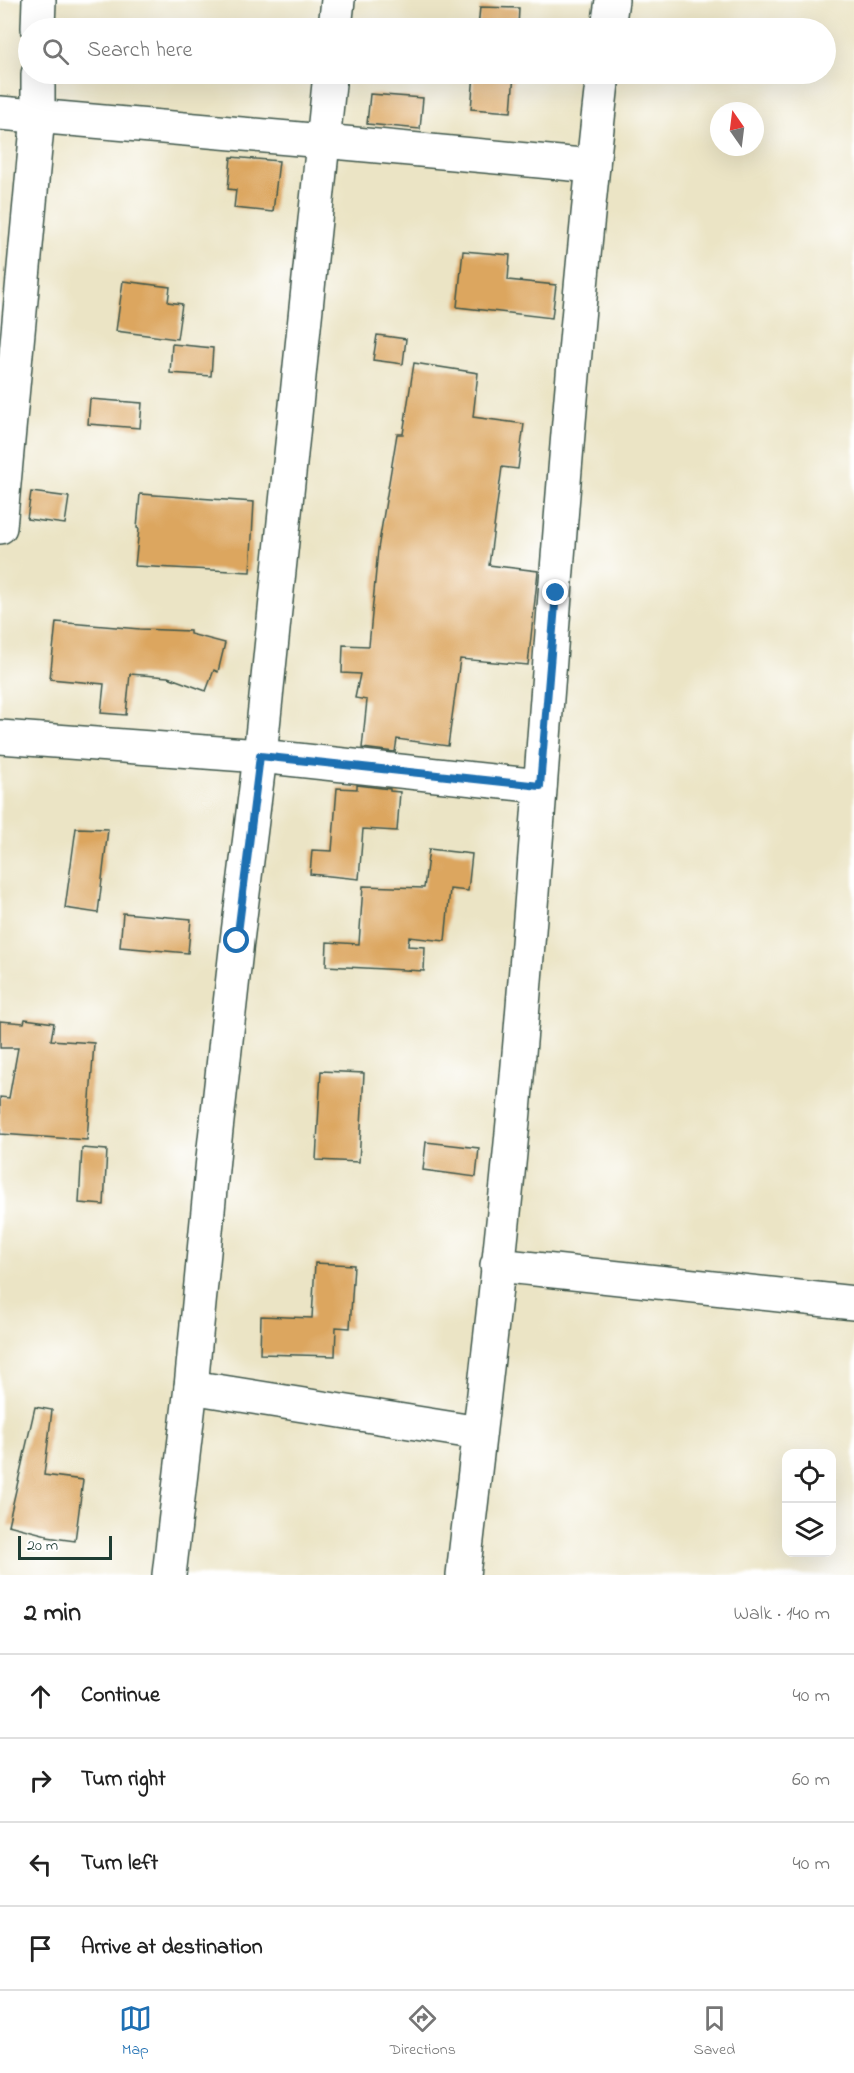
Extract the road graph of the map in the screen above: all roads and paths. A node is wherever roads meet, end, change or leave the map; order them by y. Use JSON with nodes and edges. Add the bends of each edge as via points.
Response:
{"nodes":[{"id":1,"x":39,"y":0,"type":"edge"},
{"id":2,"x":338,"y":0,"type":"edge"},
{"id":3,"x":612,"y":0,"type":"edge"},
{"id":4,"x":38,"y":18,"type":"edge"},
{"id":5,"x":336,"y":18,"type":"edge"},
{"id":6,"x":609,"y":18,"type":"edge"},
{"id":7,"x":38,"y":84,"type":"edge"},
{"id":8,"x":329,"y":84,"type":"edge"},
{"id":9,"x":602,"y":84,"type":"edge"},
{"id":10,"x":0,"y":113,"type":"edge"},
{"id":11,"x":38,"y":116,"type":"junction"},
{"id":12,"x":323,"y":141,"type":"junction"},
{"id":13,"x":592,"y":166,"type":"junction"},
{"id":14,"x":0,"y":527,"type":"edge"},
{"id":15,"x":0,"y":736,"type":"edge"},
{"id":16,"x":260,"y":756,"type":"junction"},
{"id":17,"x":540,"y":786,"type":"junction"},
{"id":18,"x":497,"y":1265,"type":"junction"},
{"id":19,"x":854,"y":1304,"type":"edge"},
{"id":20,"x":191,"y":1387,"type":"junction"},
{"id":21,"x":479,"y":1433,"type":"junction"},
{"id":22,"x":169,"y":1575,"type":"edge"},
{"id":23,"x":463,"y":1575,"type":"edge"}],
"edges":[{"from":1,"to":4,"type":"street"},
{"from":2,"to":5,"type":"street"},
{"from":3,"to":6,"type":"street"},
{"from":7,"to":11,"type":"street"},
{"from":8,"to":12,"type":"street"},
{"from":9,"to":13,"type":"street"},
{"from":10,"to":11,"type":"street"},
{"from":11,"to":12,"type":"street"},
{"from":11,"to":14,"type":"street"},
{"from":12,"to":13,"type":"street"},
{"from":12,"to":16,"type":"street"},
{"from":13,"to":17,"type":"street"},
{"from":15,"to":16,"type":"street"},
{"from":16,"to":17,"type":"street"},
{"from":16,"to":20,"type":"street","via":[[215,1136]]},
{"from":17,"to":18,"type":"street"},
{"from":18,"to":19,"type":"street"},
{"from":18,"to":21,"type":"street"},
{"from":20,"to":21,"type":"street"},
{"from":20,"to":22,"type":"street"},
{"from":21,"to":23,"type":"street"}]}
